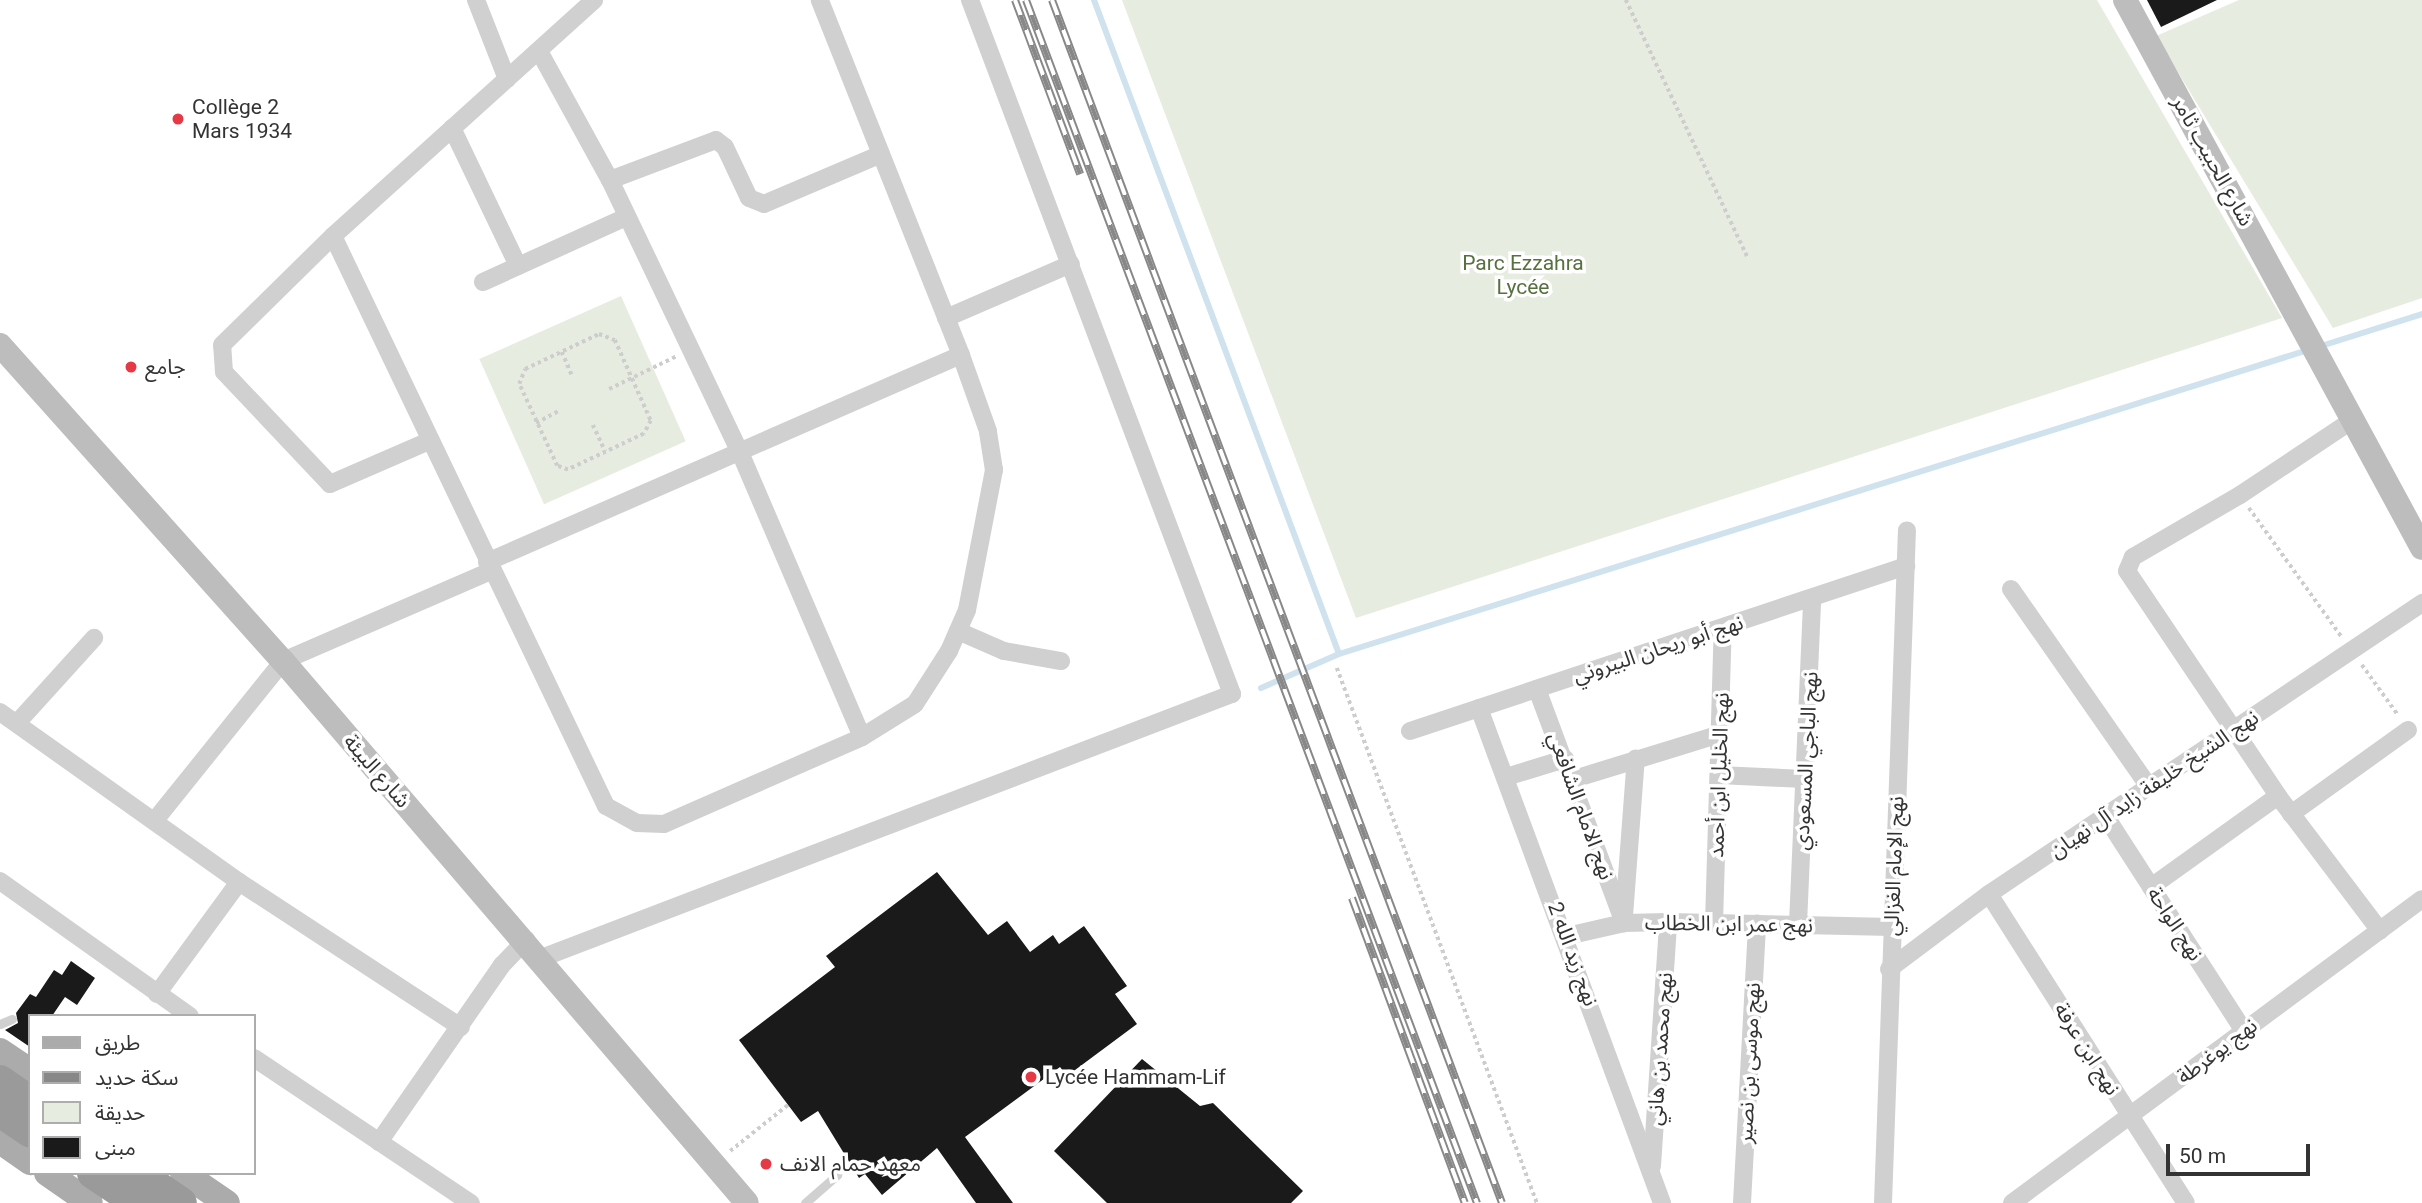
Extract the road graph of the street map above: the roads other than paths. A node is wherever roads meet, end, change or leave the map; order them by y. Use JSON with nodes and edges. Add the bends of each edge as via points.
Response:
{"nodes":[{"id":1,"x":476,"y":0,"type":"edge"},
{"id":2,"x":594,"y":0,"type":"edge"},
{"id":3,"x":820,"y":0,"type":"edge"},
{"id":4,"x":970,"y":0,"type":"edge"},
{"id":5,"x":2125,"y":0,"type":"edge"},
{"id":6,"x":539,"y":51,"type":"junction"},
{"id":7,"x":507,"y":79,"type":"junction"},
{"id":8,"x":452,"y":128,"type":"junction"},
{"id":9,"x":881,"y":153,"type":"junction"},
{"id":10,"x":610,"y":180,"type":"junction"},
{"id":11,"x":626,"y":217,"type":"junction"},
{"id":12,"x":334,"y":236,"type":"junction"},
{"id":13,"x":1070,"y":264,"type":"junction"},
{"id":14,"x":517,"y":266,"type":"junction"},
{"id":15,"x":483,"y":282,"type":"dead end"},
{"id":16,"x":946,"y":318,"type":"junction"},
{"id":17,"x":0,"y":346,"type":"edge"},
{"id":18,"x":961,"y":355,"type":"junction"},
{"id":19,"x":2354,"y":419,"type":"junction"},
{"id":20,"x":429,"y":440,"type":"junction"},
{"id":21,"x":739,"y":450,"type":"junction"},
{"id":22,"x":1906,"y":530,"type":"dead end"},
{"id":23,"x":2422,"y":548,"type":"edge"},
{"id":24,"x":489,"y":566,"type":"junction"},
{"id":25,"x":1906,"y":566,"type":"junction"},
{"id":26,"x":2011,"y":589,"type":"dead end"},
{"id":27,"x":1812,"y":598,"type":"junction"},
{"id":28,"x":2422,"y":603,"type":"edge"},
{"id":29,"x":1723,"y":628,"type":"junction"},
{"id":30,"x":958,"y":631,"type":"junction"},
{"id":31,"x":94,"y":638,"type":"dead end"},
{"id":32,"x":284,"y":661,"type":"junction"},
{"id":33,"x":1062,"y":661,"type":"dead end"},
{"id":34,"x":1537,"y":689,"type":"junction"},
{"id":35,"x":1479,"y":708,"type":"junction"},
{"id":36,"x":0,"y":712,"type":"edge"},
{"id":37,"x":16,"y":723,"type":"junction"},
{"id":38,"x":2236,"y":728,"type":"junction"},
{"id":39,"x":2409,"y":730,"type":"road end"},
{"id":40,"x":1410,"y":732,"type":"dead end"},
{"id":41,"x":1720,"y":734,"type":"junction"},
{"id":42,"x":862,"y":737,"type":"junction"},
{"id":43,"x":1636,"y":758,"type":"junction"},
{"id":44,"x":1565,"y":759,"type":"junction"},
{"id":45,"x":1719,"y":775,"type":"junction"},
{"id":46,"x":1506,"y":778,"type":"junction"},
{"id":47,"x":1573,"y":779,"type":"junction"},
{"id":48,"x":1804,"y":779,"type":"junction"},
{"id":49,"x":2149,"y":787,"type":"junction"},
{"id":50,"x":2278,"y":796,"type":"junction"},
{"id":51,"x":2291,"y":814,"type":"junction"},
{"id":52,"x":2106,"y":817,"type":"junction"},
{"id":53,"x":156,"y":819,"type":"junction"},
{"id":54,"x":0,"y":881,"type":"edge"},
{"id":55,"x":239,"y":882,"type":"junction"},
{"id":56,"x":2151,"y":887,"type":"junction"},
{"id":57,"x":1989,"y":894,"type":"junction"},
{"id":58,"x":2422,"y":900,"type":"edge"},
{"id":59,"x":1668,"y":922,"type":"junction"},
{"id":60,"x":1624,"y":923,"type":"junction"},
{"id":61,"x":1714,"y":923,"type":"junction"},
{"id":62,"x":1757,"y":923,"type":"junction"},
{"id":63,"x":1798,"y":924,"type":"junction"},
{"id":64,"x":1892,"y":927,"type":"junction"},
{"id":65,"x":2380,"y":931,"type":"junction"},
{"id":66,"x":1567,"y":936,"type":"junction"},
{"id":67,"x":532,"y":950,"type":"junction"},
{"id":68,"x":1889,"y":969,"type":"junction"},
{"id":69,"x":157,"y":994,"type":"junction"},
{"id":70,"x":187,"y":1014,"type":"edge"},
{"id":71,"x":12,"y":1019,"type":"dead end"},
{"id":72,"x":0,"y":1024,"type":"edge"},
{"id":73,"x":461,"y":1027,"type":"junction"},
{"id":74,"x":2244,"y":1031,"type":"junction"},
{"id":75,"x":0,"y":1051,"type":"edge"},
{"id":76,"x":256,"y":1059,"type":"edge"},
{"id":77,"x":28,"y":1070,"type":"edge"},
{"id":78,"x":0,"y":1082,"type":"edge"},
{"id":79,"x":28,"y":1100,"type":"edge"},
{"id":80,"x":0,"y":1111,"type":"edge"},
{"id":81,"x":2130,"y":1117,"type":"junction"},
{"id":82,"x":28,"y":1130,"type":"edge"},
{"id":83,"x":0,"y":1141,"type":"edge"},
{"id":84,"x":379,"y":1142,"type":"junction"},
{"id":85,"x":28,"y":1160,"type":"edge"},
{"id":86,"x":50,"y":1175,"type":"edge"},
{"id":87,"x":96,"y":1175,"type":"edge"},
{"id":88,"x":140,"y":1175,"type":"edge"},
{"id":89,"x":186,"y":1175,"type":"edge"},
{"id":90,"x":838,"y":1175,"type":"dead end"},
{"id":91,"x":1652,"y":1176,"type":"junction"},
{"id":92,"x":90,"y":1203,"type":"edge"},
{"id":93,"x":138,"y":1203,"type":"edge"},
{"id":94,"x":181,"y":1203,"type":"edge"},
{"id":95,"x":228,"y":1203,"type":"edge"},
{"id":96,"x":471,"y":1203,"type":"edge"},
{"id":97,"x":747,"y":1203,"type":"edge"},
{"id":98,"x":806,"y":1203,"type":"edge"},
{"id":99,"x":1662,"y":1203,"type":"edge"},
{"id":100,"x":1742,"y":1203,"type":"edge"},
{"id":101,"x":1883,"y":1203,"type":"edge"},
{"id":102,"x":2012,"y":1203,"type":"edge"},
{"id":103,"x":2186,"y":1203,"type":"edge"}],
"edges":[{"from":1,"to":7,"type":"street"},
{"from":2,"to":6,"type":"street"},
{"from":3,"to":9,"type":"street"},
{"from":4,"to":13,"type":"street"},
{"from":5,"to":19,"type":"main road","name":"شارع الحبيب ثامر"},
{"from":6,"to":7,"type":"street"},
{"from":6,"to":10,"type":"street"},
{"from":7,"to":8,"type":"street"},
{"from":8,"to":12,"type":"street"},
{"from":8,"to":14,"type":"street"},
{"from":9,"to":10,"type":"street","via":[[764,204],[748,198],[725,147],[716,140]]},
{"from":9,"to":16,"type":"street"},
{"from":10,"to":11,"type":"street"},
{"from":11,"to":14,"type":"street"},
{"from":11,"to":21,"type":"street"},
{"from":12,"to":20,"type":"street"},
{"from":12,"to":20,"type":"street","via":[[227,336],[221,355],[224,372],[330,484]]},
{"from":13,"to":16,"type":"street"},
{"from":13,"to":67,"type":"street","via":[[1230,696]]},
{"from":14,"to":15,"type":"street"},
{"from":16,"to":18,"type":"street"},
{"from":17,"to":32,"type":"main road","name":"شارع البيئة"},
{"from":18,"to":21,"type":"street"},
{"from":18,"to":30,"type":"street","via":[[988,431],[994,470]]},
{"from":19,"to":23,"type":"main road","name":"شارع الحبيب ثامر"},
{"from":19,"to":38,"type":"street","via":[[2240,495],[2133,557],[2127,571]]},
{"from":20,"to":24,"type":"street"},
{"from":21,"to":24,"type":"street"},
{"from":21,"to":42,"type":"street"},
{"from":22,"to":25,"type":"street","name":"نهج الإمام الغزالي"},
{"from":24,"to":32,"type":"street"},
{"from":24,"to":42,"type":"street","via":[[606,806],[621,818],[664,824]]},
{"from":25,"to":27,"type":"street","name":"نهج أبو ريحان البيروني"},
{"from":25,"to":64,"type":"street","name":"نهج الإمام الغزالي"},
{"from":26,"to":49,"type":"street"},
{"from":27,"to":29,"type":"street","name":"نهج أبو ريحان البيروني"},
{"from":27,"to":48,"type":"street","name":"نهج الباجي المسعودي"},
{"from":28,"to":38,"type":"street","name":"نهج الشيخ خليفة زايد آل نهيان"},
{"from":29,"to":34,"type":"street","name":"نهج أبو ريحان البيروني"},
{"from":29,"to":41,"type":"street","name":"نهج الخليل ابن أحمد"},
{"from":30,"to":33,"type":"street","via":[[1004,651]]},
{"from":30,"to":42,"type":"street","via":[[915,704]]},
{"from":31,"to":37,"type":"street"},
{"from":32,"to":53,"type":"street"},
{"from":32,"to":67,"type":"main road","name":"شارع البيئة"},
{"from":34,"to":35,"type":"street","name":"نهج أبو ريحان البيروني"},
{"from":34,"to":44,"type":"street","name":"نهج الامام الشافعي"},
{"from":35,"to":40,"type":"street","name":"نهج أبو ريحان البيروني"},
{"from":35,"to":46,"type":"street","name":"نهج زيد الله 2"},
{"from":36,"to":37,"type":"street"},
{"from":37,"to":53,"type":"street"},
{"from":38,"to":49,"type":"street","name":"نهج الشيخ خليفة زايد آل نهيان"},
{"from":38,"to":50,"type":"street"},
{"from":39,"to":51,"type":"street"},
{"from":41,"to":43,"type":"street"},
{"from":41,"to":45,"type":"street","name":"نهج الخليل ابن أحمد"},
{"from":43,"to":47,"type":"street"},
{"from":43,"to":60,"type":"street"},
{"from":44,"to":46,"type":"street"},
{"from":44,"to":47,"type":"street","name":"نهج الامام الشافعي"},
{"from":45,"to":48,"type":"street"},
{"from":45,"to":61,"type":"street","name":"نهج الخليل ابن أحمد"},
{"from":46,"to":66,"type":"street","name":"نهج زيد الله 2"},
{"from":47,"to":60,"type":"street","name":"نهج الامام الشافعي"},
{"from":48,"to":63,"type":"street","name":"نهج الباجي المسعودي"},
{"from":49,"to":52,"type":"street","name":"نهج الشيخ خليفة زايد آل نهيان"},
{"from":50,"to":51,"type":"street"},
{"from":50,"to":56,"type":"street"},
{"from":51,"to":65,"type":"street"},
{"from":52,"to":56,"type":"street","name":"نهج الواحة"},
{"from":52,"to":57,"type":"street","name":"نهج الشيخ خليفة زايد آل نهيان"},
{"from":53,"to":55,"type":"street"},
{"from":54,"to":69,"type":"street"},
{"from":55,"to":69,"type":"street"},
{"from":55,"to":73,"type":"street"},
{"from":56,"to":74,"type":"street","name":"نهج الواحة"},
{"from":57,"to":68,"type":"street","name":"نهج الشيخ خليفة زايد آل نهيان"},
{"from":57,"to":81,"type":"street","name":"نهج ابن عرفة"},
{"from":58,"to":65,"type":"street","name":"نهج يوغرطة"},
{"from":59,"to":60,"type":"street","name":"نهج عمر ابن الخطاب"},
{"from":59,"to":61,"type":"street","name":"نهج عمر ابن الخطاب"},
{"from":59,"to":91,"type":"street","name":"نهج محمد بن هاني"},
{"from":60,"to":66,"type":"street","name":"نهج عمر ابن الخطاب"},
{"from":61,"to":62,"type":"street","name":"نهج عمر ابن الخطاب"},
{"from":62,"to":63,"type":"street","name":"نهج عمر ابن الخطاب"},
{"from":62,"to":100,"type":"street","name":"نهج موسى بن نصير"},
{"from":63,"to":64,"type":"street","name":"نهج عمر ابن الخطاب"},
{"from":64,"to":68,"type":"street","name":"نهج الإمام الغزالي"},
{"from":65,"to":74,"type":"street","name":"نهج يوغرطة"},
{"from":66,"to":91,"type":"street","name":"نهج زيد الله 2"},
{"from":67,"to":73,"type":"street","via":[[502,965]]},
{"from":67,"to":97,"type":"main road","name":"شارع البيئة"},
{"from":68,"to":101,"type":"street","name":"نهج الإمام الغزالي"},
{"from":69,"to":70,"type":"street"},
{"from":71,"to":72,"type":"lane"},
{"from":73,"to":84,"type":"street"},
{"from":74,"to":81,"type":"street","name":"نهج يوغرطة"},
{"from":75,"to":77,"type":"main road"},
{"from":76,"to":84,"type":"street"},
{"from":78,"to":79,"type":"highway"},
{"from":80,"to":82,"type":"highway"},
{"from":81,"to":102,"type":"street","name":"نهج يوغرطة"},
{"from":81,"to":103,"type":"street","name":"نهج ابن عرفة"},
{"from":83,"to":85,"type":"main road"},
{"from":84,"to":96,"type":"street"},
{"from":86,"to":92,"type":"main road"},
{"from":87,"to":93,"type":"highway"},
{"from":88,"to":94,"type":"highway"},
{"from":89,"to":95,"type":"main road"},
{"from":90,"to":98,"type":"lane"},
{"from":91,"to":99,"type":"street","name":"نهج زيد الله 2"}]}
